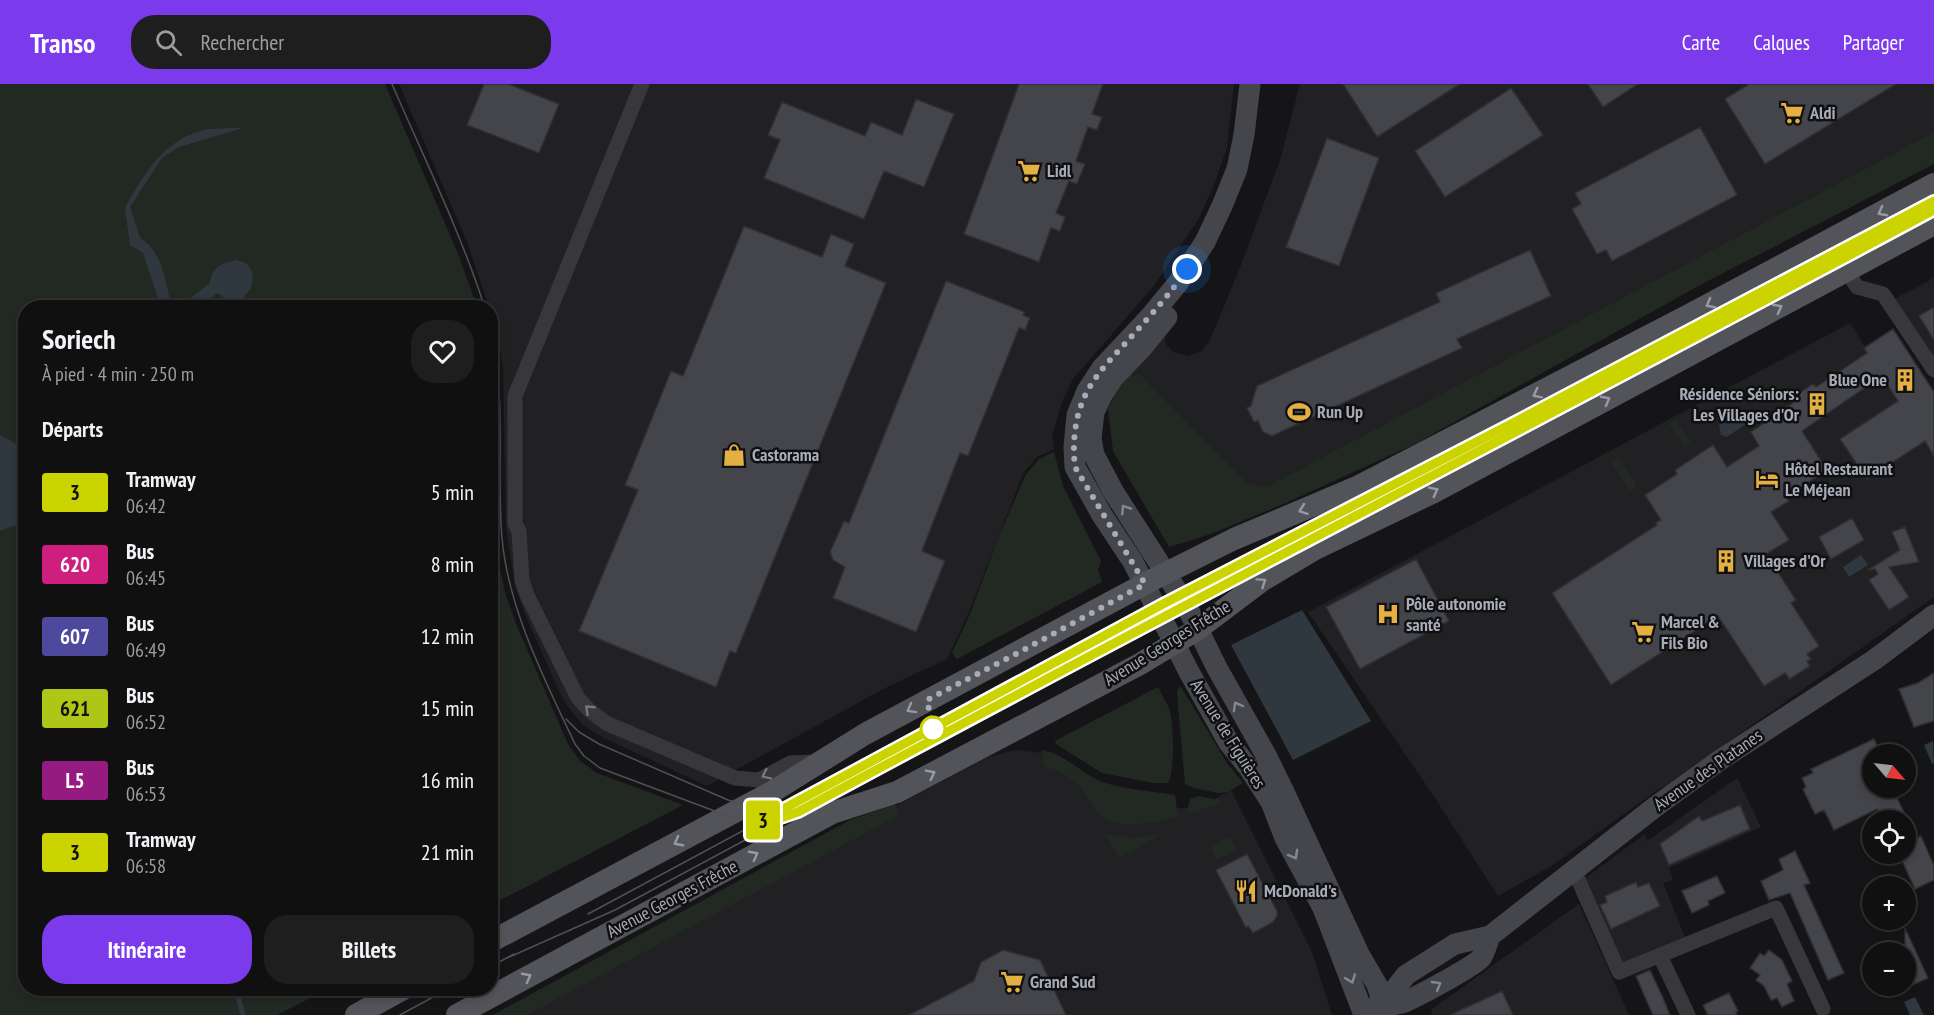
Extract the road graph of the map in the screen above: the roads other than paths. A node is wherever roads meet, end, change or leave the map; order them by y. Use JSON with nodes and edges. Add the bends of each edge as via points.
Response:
{"nodes":[{"id":1,"x":642,"y":84,"type":"edge"},
{"id":2,"x":1250,"y":84,"type":"edge"},
{"id":3,"x":1264,"y":84,"type":"edge"},
{"id":4,"x":1934,"y":184,"type":"edge"},
{"id":5,"x":1934,"y":224,"type":"edge"},
{"id":6,"x":1847,"y":271,"type":"junction"},
{"id":7,"x":1934,"y":370,"type":"edge"},
{"id":8,"x":1166,"y":573,"type":"junction"},
{"id":9,"x":1145,"y":584,"type":"junction"},
{"id":10,"x":1934,"y":615,"type":"edge"},
{"id":11,"x":1198,"y":629,"type":"junction"},
{"id":12,"x":1174,"y":642,"type":"junction"},
{"id":13,"x":821,"y":762,"type":"junction"},
{"id":14,"x":1258,"y":762,"type":"junction"},
{"id":15,"x":1574,"y":870,"type":"junction"},
{"id":16,"x":498,"y":938,"type":"edge"},
{"id":17,"x":1660,"y":956,"type":"junction"},
{"id":18,"x":498,"y":993,"type":"edge"},
{"id":19,"x":390,"y":996,"type":"edge"},
{"id":20,"x":492,"y":996,"type":"edge"},
{"id":21,"x":1822,"y":1009,"type":"dead end"},
{"id":22,"x":1371,"y":1012,"type":"edge"},
{"id":23,"x":356,"y":1015,"type":"edge"},
{"id":24,"x":457,"y":1015,"type":"edge"},
{"id":25,"x":1688,"y":1015,"type":"edge"}],
"edges":[{"from":13,"to":1,"type":"street","one_way":true,"via":[[790,763],[759,780],[735,778],[606,723],[578,698],[522,580],[519,531],[515,524],[515,396]]},
{"from":2,"to":9,"type":"main road","name":"Avenue de Figuières","via":[[1237,169],[1205,242],[1178,283],[1102,368],[1077,416],[1075,467]]},
{"from":8,"to":3,"type":"main road","name":"Avenue de Figuières","one_way":true,"via":[[1098,464],[1091,438],[1094,412],[1113,378],[1190,290],[1218,248],[1248,174]]},
{"from":4,"to":8,"type":"main road","one_way":true,"via":[[1357,487],[1234,539]]},
{"from":5,"to":6,"type":"main road","name":"Avenue Georges Frêche"},
{"from":6,"to":7,"type":"street","via":[[1857,287],[1884,294]]},
{"from":11,"to":6,"type":"main road","name":"Avenue Georges Frêche","one_way":true,"via":[[1263,580],[1315,549],[1434,492]]},
{"from":8,"to":9,"type":"main road"},
{"from":8,"to":11,"type":"main road","name":"Avenue de Figuières"},
{"from":9,"to":12,"type":"main road","name":"Avenue de Figuières"},
{"from":9,"to":13,"type":"main road","one_way":true,"via":[[945,690]]},
{"from":10,"to":15,"type":"main road","name":"Avenue des Platanes","via":[[1850,676],[1720,760]]},
{"from":11,"to":12,"type":"main road","name":"Avenue Georges Frêche"},
{"from":14,"to":11,"type":"main road","name":"Avenue de Figuières","one_way":true},
{"from":12,"to":14,"type":"main road","name":"Avenue de Figuières","via":[[1229,742]]},
{"from":18,"to":12,"type":"main road","name":"Avenue Georges Frêche","one_way":true,"via":[[832,813],[897,792],[1140,664]]},
{"from":13,"to":16,"type":"main road","one_way":true},
{"from":14,"to":22,"type":"main road","name":"Avenue de Figuières","via":[[1377,985]]},
{"from":15,"to":17,"type":"street","via":[[1619,972]]},
{"from":15,"to":22,"type":"main road","name":"Avenue des Platanes","via":[[1490,936],[1480,958],[1417,997]]},
{"from":17,"to":21,"type":"street","via":[[1776,908]]},
{"from":17,"to":25,"type":"street"},
{"from":19,"to":23,"type":"main road"},
{"from":24,"to":20,"type":"main road","name":"Avenue Georges Frêche","one_way":true}]}
